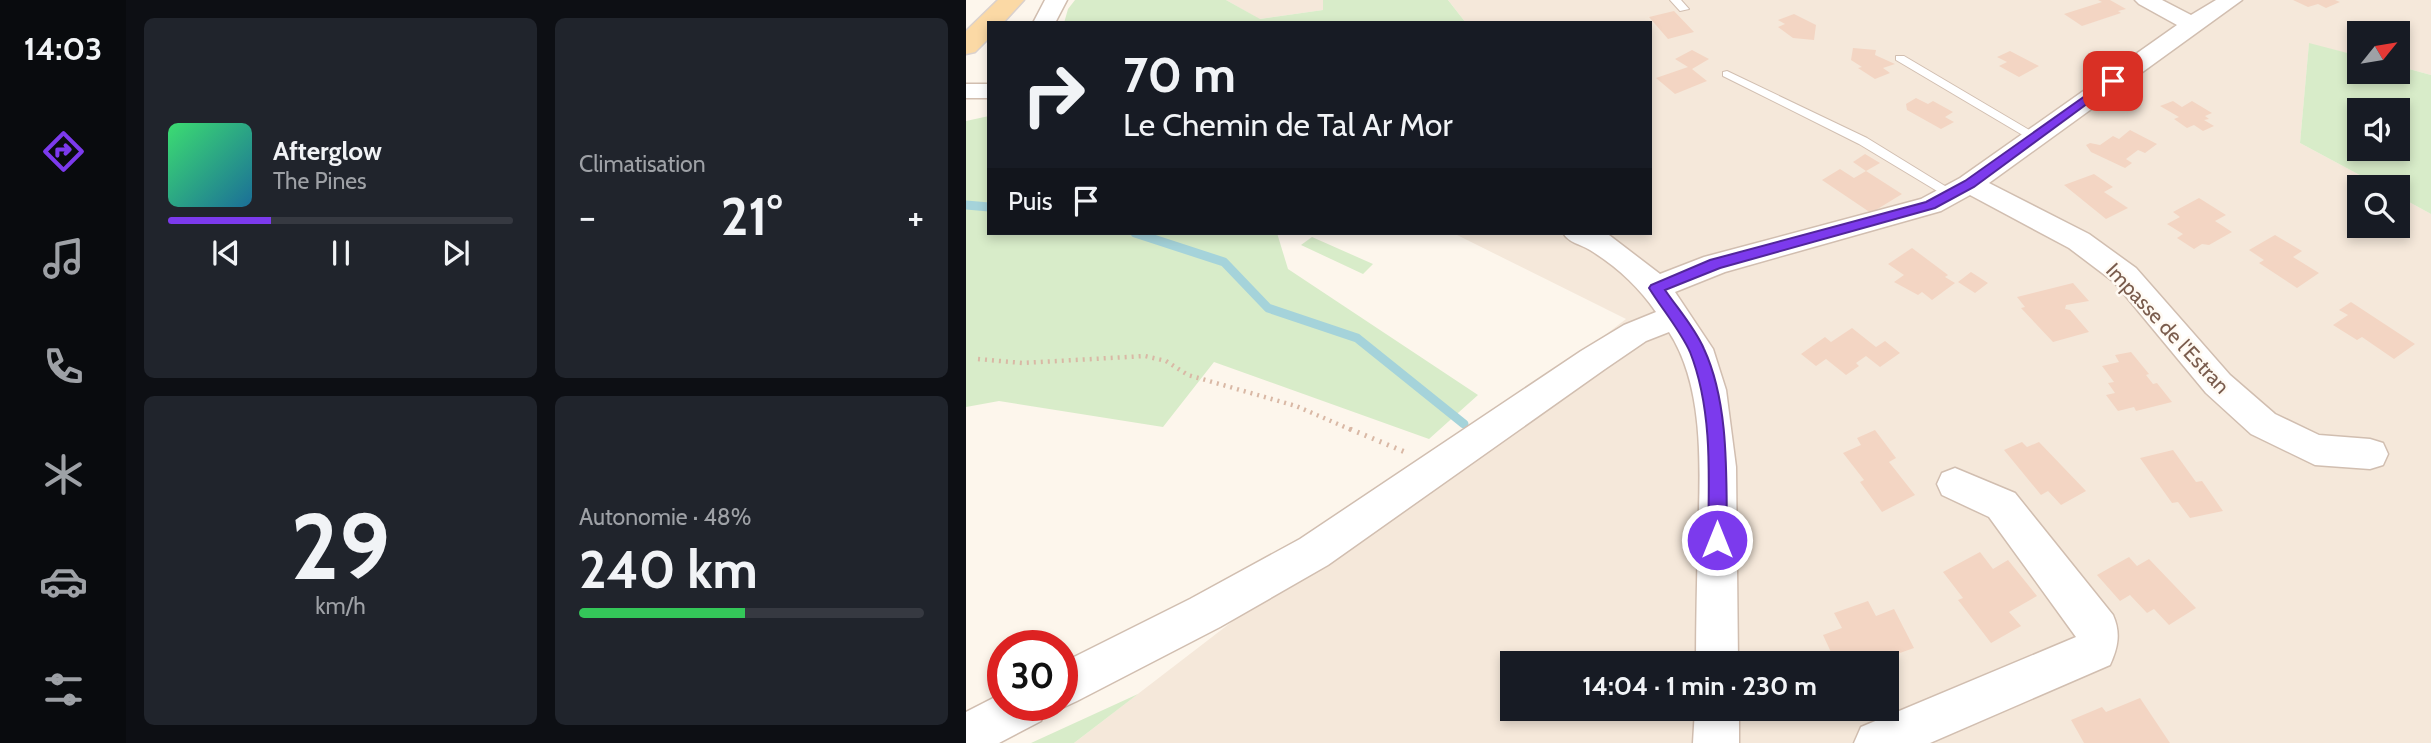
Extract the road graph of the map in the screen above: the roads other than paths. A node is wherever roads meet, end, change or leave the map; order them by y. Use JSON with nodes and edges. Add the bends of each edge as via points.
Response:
{"nodes":[{"id":1,"x":1012,"y":0,"type":"edge"},
{"id":2,"x":1056,"y":0,"type":"edge"},
{"id":3,"x":1675,"y":0,"type":"edge"},
{"id":4,"x":2146,"y":0,"type":"edge"},
{"id":5,"x":2231,"y":0,"type":"edge"},
{"id":6,"x":1684,"y":9,"type":"dead end"},
{"id":7,"x":991,"y":21,"type":"edge"},
{"id":8,"x":1045,"y":21,"type":"edge"},
{"id":9,"x":2192,"y":24,"type":"junction"},
{"id":10,"x":987,"y":25,"type":"edge"},
{"id":11,"x":966,"y":47,"type":"edge"},
{"id":12,"x":1900,"y":58,"type":"dead end"},
{"id":13,"x":1727,"y":74,"type":"dead end"},
{"id":14,"x":966,"y":91,"type":"edge"},
{"id":15,"x":987,"y":91,"type":"edge"},
{"id":16,"x":2035,"y":138,"type":"junction"},
{"id":17,"x":1961,"y":189,"type":"junction"},
{"id":18,"x":1582,"y":235,"type":"edge"},
{"id":19,"x":1666,"y":303,"type":"junction"},
{"id":20,"x":2370,"y":454,"type":"dead end"},
{"id":21,"x":1955,"y":484,"type":"dead end"},
{"id":22,"x":1717,"y":651,"type":"edge"},
{"id":23,"x":1078,"y":677,"type":"edge"},
{"id":24,"x":995,"y":721,"type":"edge"},
{"id":25,"x":1717,"y":721,"type":"edge"},
{"id":26,"x":966,"y":736,"type":"edge"},
{"id":27,"x":1716,"y":743,"type":"edge"},
{"id":28,"x":1877,"y":743,"type":"edge"}],
"edges":[{"from":1,"to":7,"type":"main road"},
{"from":2,"to":8,"type":"street"},
{"from":3,"to":6,"type":"lane"},
{"from":4,"to":9,"type":"street"},
{"from":5,"to":9,"type":"street"},
{"from":9,"to":16,"type":"street"},
{"from":10,"to":11,"type":"main road"},
{"from":12,"to":16,"type":"lane"},
{"from":13,"to":17,"type":"lane"},
{"from":14,"to":15,"type":"street"},
{"from":16,"to":17,"type":"street"},
{"from":17,"to":19,"type":"street","via":[[1931,205],[1715,264]]},
{"from":17,"to":20,"type":"street","name":"Impasse de l'Estran","via":[[2079,241],[2125,275],[2218,384],[2263,424],[2315,450]]},
{"from":18,"to":19,"type":"street","via":[[1630,264]]},
{"from":19,"to":22,"type":"street","via":[[1697,349],[1709,390],[1718,467]]},
{"from":19,"to":23,"type":"street","via":[[1635,333],[1314,552]]},
{"from":21,"to":28,"type":"street","via":[[2002,505],[2098,629],[2095,650]]},
{"from":24,"to":26,"type":"street"},
{"from":25,"to":27,"type":"street"}]}
